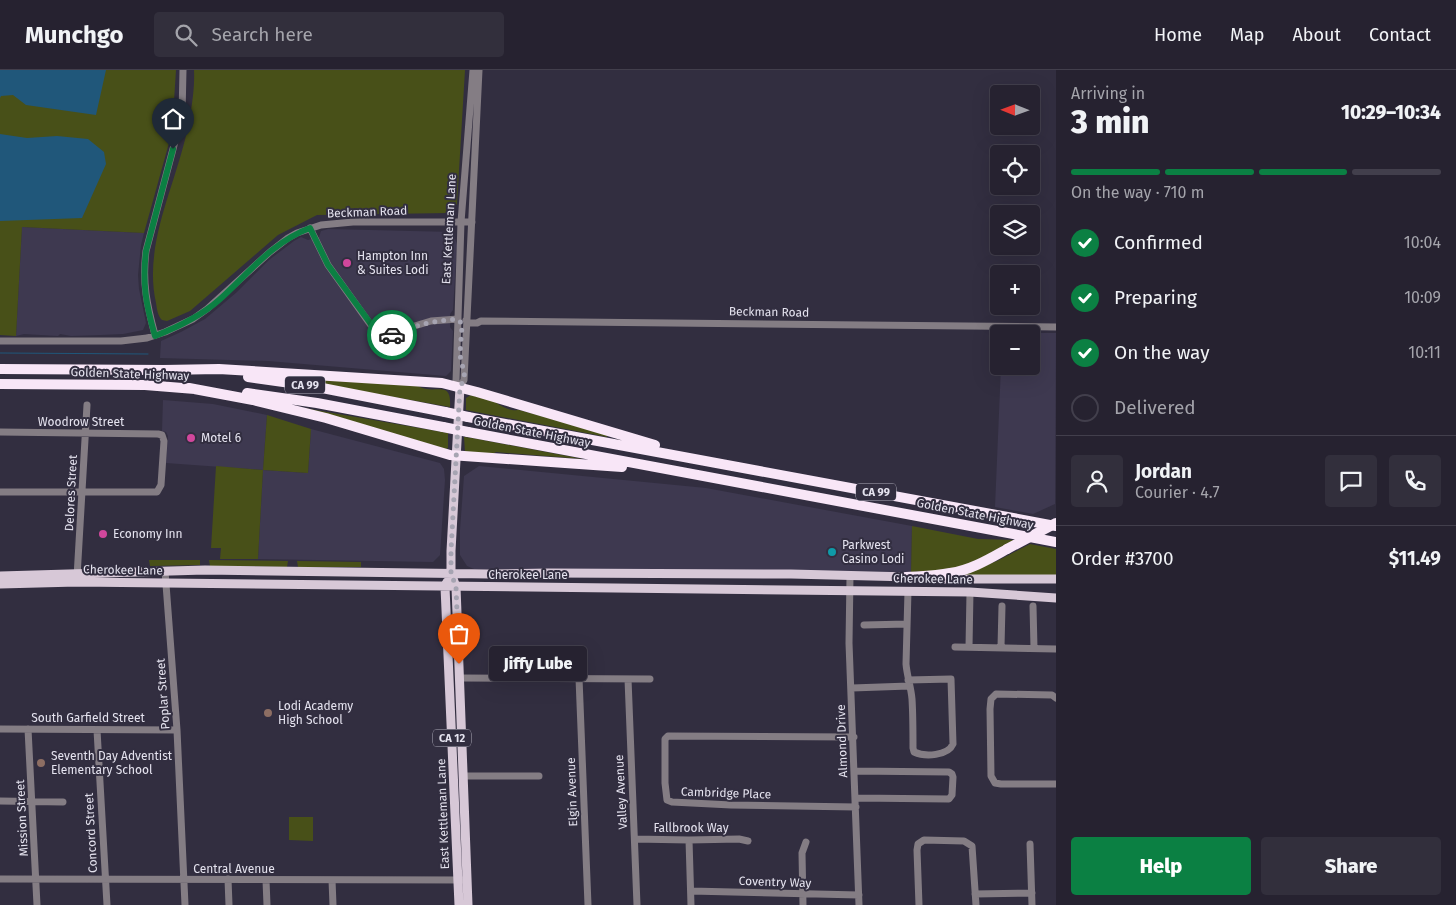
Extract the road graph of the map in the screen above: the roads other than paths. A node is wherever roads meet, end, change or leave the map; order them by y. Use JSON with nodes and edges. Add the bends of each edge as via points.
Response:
{"nodes":[{"id":1,"x":183,"y":70,"type":"edge"},
{"id":2,"x":473,"y":70,"type":"edge"},
{"id":3,"x":479,"y":70,"type":"edge"},
{"id":4,"x":461,"y":222,"type":"junction"},
{"id":5,"x":472,"y":222,"type":"junction"},
{"id":6,"x":310,"y":228,"type":"junction"},
{"id":7,"x":459,"y":281,"type":"junction"},
{"id":8,"x":468,"y":313,"type":"junction"},
{"id":9,"x":458,"y":319,"type":"junction"},
{"id":10,"x":481,"y":321,"type":"junction"},
{"id":11,"x":467,"y":323,"type":"junction"},
{"id":12,"x":1056,"y":327,"type":"edge"},
{"id":13,"x":155,"y":336,"type":"junction"},
{"id":14,"x":0,"y":341,"type":"edge"},
{"id":15,"x":464,"y":366,"type":"junction"},
{"id":16,"x":0,"y":369,"type":"edge"},
{"id":17,"x":163,"y":370,"type":"junction"},
{"id":18,"x":0,"y":384,"type":"edge"},
{"id":19,"x":460,"y":387,"type":"junction"},
{"id":20,"x":189,"y":388,"type":"junction"},
{"id":21,"x":87,"y":405,"type":"dead end"},
{"id":22,"x":0,"y":432,"type":"edge"},
{"id":23,"x":86,"y":434,"type":"junction"},
{"id":24,"x":456,"y":456,"type":"junction"},
{"id":25,"x":695,"y":458,"type":"junction"},
{"id":26,"x":698,"y":475,"type":"junction"},
{"id":27,"x":0,"y":492,"type":"edge"},
{"id":28,"x":81,"y":493,"type":"junction"},
{"id":29,"x":1056,"y":525,"type":"edge"},
{"id":30,"x":1056,"y":542,"type":"edge"},
{"id":31,"x":165,"y":570,"type":"junction"},
{"id":32,"x":451,"y":573,"type":"junction"},
{"id":33,"x":631,"y":573,"type":"junction"},
{"id":34,"x":0,"y":576,"type":"edge"},
{"id":35,"x":850,"y":577,"type":"junction"},
{"id":36,"x":906,"y":577,"type":"junction"},
{"id":37,"x":77,"y":578,"type":"junction"},
{"id":38,"x":1056,"y":579,"type":"edge"},
{"id":39,"x":165,"y":583,"type":"junction"},
{"id":40,"x":0,"y":584,"type":"edge"},
{"id":41,"x":445,"y":587,"type":"junction"},
{"id":42,"x":456,"y":587,"type":"junction"},
{"id":43,"x":631,"y":588,"type":"junction"},
{"id":44,"x":850,"y":591,"type":"junction"},
{"id":45,"x":908,"y":591,"type":"junction"},
{"id":46,"x":970,"y":592,"type":"junction"},
{"id":47,"x":1056,"y":598,"type":"edge"},
{"id":48,"x":1002,"y":606,"type":"dead end"},
{"id":49,"x":1033,"y":606,"type":"dead end"},
{"id":50,"x":907,"y":624,"type":"junction"},
{"id":51,"x":864,"y":626,"type":"dead end"},
{"id":52,"x":956,"y":647,"type":"dead end"},
{"id":53,"x":969,"y":647,"type":"junction"},
{"id":54,"x":1001,"y":648,"type":"junction"},
{"id":55,"x":1034,"y":648,"type":"junction"},
{"id":56,"x":1056,"y":648,"type":"edge"},
{"id":57,"x":460,"y":678,"type":"junction"},
{"id":58,"x":579,"y":678,"type":"junction"},
{"id":59,"x":628,"y":679,"type":"junction"},
{"id":60,"x":650,"y":679,"type":"dead end"},
{"id":61,"x":908,"y":683,"type":"junction"},
{"id":62,"x":852,"y":688,"type":"junction"},
{"id":63,"x":1056,"y":698,"type":"edge"},
{"id":64,"x":0,"y":729,"type":"edge"},
{"id":65,"x":28,"y":730,"type":"junction"},
{"id":66,"x":97,"y":730,"type":"junction"},
{"id":67,"x":177,"y":730,"type":"junction"},
{"id":68,"x":854,"y":738,"type":"junction"},
{"id":69,"x":855,"y":771,"type":"junction"},
{"id":70,"x":463,"y":776,"type":"junction"},
{"id":71,"x":539,"y":776,"type":"dead end"},
{"id":72,"x":1056,"y":784,"type":"edge"},
{"id":73,"x":856,"y":798,"type":"junction"},
{"id":74,"x":0,"y":801,"type":"edge"},
{"id":75,"x":32,"y":802,"type":"junction"},
{"id":76,"x":63,"y":802,"type":"dead end"},
{"id":77,"x":856,"y":807,"type":"junction"},
{"id":78,"x":635,"y":839,"type":"junction"},
{"id":79,"x":689,"y":840,"type":"junction"},
{"id":80,"x":748,"y":842,"type":"dead end"},
{"id":81,"x":806,"y":842,"type":"dead end"},
{"id":82,"x":1030,"y":844,"type":"dead end"},
{"id":83,"x":36,"y":878,"type":"junction"},
{"id":84,"x":0,"y":879,"type":"edge"},
{"id":85,"x":228,"y":879,"type":"junction"},
{"id":86,"x":105,"y":880,"type":"junction"},
{"id":87,"x":184,"y":880,"type":"junction"},
{"id":88,"x":266,"y":880,"type":"junction"},
{"id":89,"x":332,"y":880,"type":"junction"},
{"id":90,"x":463,"y":881,"type":"junction"},
{"id":91,"x":691,"y":891,"type":"junction"},
{"id":92,"x":1032,"y":893,"type":"junction"},
{"id":93,"x":802,"y":894,"type":"junction"},
{"id":94,"x":975,"y":894,"type":"junction"},
{"id":95,"x":859,"y":895,"type":"junction"},
{"id":96,"x":37,"y":905,"type":"edge"},
{"id":97,"x":106,"y":905,"type":"edge"},
{"id":98,"x":185,"y":905,"type":"edge"},
{"id":99,"x":229,"y":905,"type":"edge"},
{"id":100,"x":267,"y":905,"type":"edge"},
{"id":101,"x":333,"y":905,"type":"edge"},
{"id":102,"x":459,"y":905,"type":"edge"},
{"id":103,"x":468,"y":905,"type":"edge"},
{"id":104,"x":588,"y":905,"type":"edge"},
{"id":105,"x":637,"y":905,"type":"edge"},
{"id":106,"x":691,"y":905,"type":"edge"},
{"id":107,"x":802,"y":905,"type":"edge"},
{"id":108,"x":859,"y":905,"type":"edge"},
{"id":109,"x":919,"y":905,"type":"edge"},
{"id":110,"x":976,"y":905,"type":"edge"},
{"id":111,"x":1032,"y":905,"type":"edge"}],
"edges":[{"from":1,"to":13,"type":"street","via":[[182,115],[145,260],[146,303]]},
{"from":2,"to":4,"type":"street","name":"East Kettleman Lane"},
{"from":3,"to":5,"type":"street","name":"East Kettleman Lane"},
{"from":4,"to":5,"type":"street","name":"Beckman Road"},
{"from":4,"to":6,"type":"street","name":"Beckman Road","via":[[340,222]]},
{"from":4,"to":7,"type":"street","name":"East Kettleman Lane"},
{"from":5,"to":8,"type":"street","name":"East Kettleman Lane"},
{"from":6,"to":9,"type":"street","via":[[328,265],[380,335],[389,336],[431,322]]},
{"from":6,"to":13,"type":"street","name":"Beckman Road","via":[[274,248],[207,309]]},
{"from":7,"to":9,"type":"street","name":"East Kettleman Lane"},
{"from":7,"to":11,"type":"street","via":[[462,313]]},
{"from":8,"to":10,"type":"street"},
{"from":8,"to":11,"type":"street","name":"East Kettleman Lane"},
{"from":9,"to":15,"type":"street","via":[[462,324],[461,360]]},
{"from":9,"to":19,"type":"street","name":"East Kettleman Lane","via":[[456,382]]},
{"from":10,"to":11,"type":"street","name":"Beckman Road"},
{"from":10,"to":12,"type":"street","name":"Beckman Road"},
{"from":11,"to":15,"type":"street","name":"East Kettleman Lane"},
{"from":13,"to":14,"type":"street","name":"Beckman Road","via":[[105,342]]},
{"from":15,"to":19,"type":"street","name":"East Kettleman Lane","via":[[464,380]]},
{"from":16,"to":17,"type":"highway","name":"Golden State Highway","number":"CA 99"},
{"from":17,"to":19,"type":"highway","via":[[219,369],[442,383]]},
{"from":17,"to":25,"type":"highway","name":"Golden State Highway","number":"CA 99","bridge":true,"via":[[275,380]]},
{"from":18,"to":20,"type":"highway","name":"Golden State Highway","number":"CA 99"},
{"from":19,"to":24,"type":"main road","name":"East Kettleman Lane","number":"CA 12"},
{"from":19,"to":25,"type":"highway"},
{"from":20,"to":24,"type":"highway","via":[[326,418]]},
{"from":20,"to":26,"type":"highway","name":"Golden State Highway","number":"CA 99","bridge":true,"via":[[290,398]]},
{"from":21,"to":23,"type":"street","name":"Delores Street"},
{"from":22,"to":23,"type":"street","name":"Woodrow Street"},
{"from":23,"to":28,"type":"street","name":"Delores Street"},
{"from":23,"to":28,"type":"street","name":"Woodrow Street","via":[[162,435],[161,485],[158,492]]},
{"from":24,"to":26,"type":"highway"},
{"from":24,"to":32,"type":"main road","name":"East Kettleman Lane","number":"CA 12"},
{"from":25,"to":29,"type":"highway","name":"Golden State Highway","number":"CA 99"},
{"from":26,"to":30,"type":"highway","name":"Golden State Highway","number":"CA 99"},
{"from":27,"to":28,"type":"street"},
{"from":28,"to":37,"type":"street","name":"Delores Street"},
{"from":29,"to":36,"type":"highway","bridge":true,"via":[[962,570]]},
{"from":31,"to":32,"type":"main road","name":"Cherokee Lane"},
{"from":31,"to":37,"type":"main road","name":"Cherokee Lane"},
{"from":31,"to":39,"type":"street","name":"Poplar Street"},
{"from":32,"to":33,"type":"main road","name":"Cherokee Lane"},
{"from":32,"to":41,"type":"main road","name":"East Kettleman Lane","number":"CA 12"},
{"from":32,"to":42,"type":"main road","name":"East Kettleman Lane","number":"CA 12"},
{"from":33,"to":35,"type":"main road","name":"Cherokee Lane"},
{"from":33,"to":43,"type":"main road"},
{"from":34,"to":37,"type":"main road","name":"Cherokee Lane"},
{"from":35,"to":36,"type":"main road","name":"Cherokee Lane"},
{"from":35,"to":44,"type":"street","name":"Almond Drive"},
{"from":36,"to":38,"type":"main road","name":"Cherokee Lane"},
{"from":37,"to":39,"type":"main road","name":"Cherokee Lane"},
{"from":37,"to":40,"type":"main road","name":"Cherokee Lane"},
{"from":39,"to":41,"type":"main road","name":"Cherokee Lane"},
{"from":39,"to":67,"type":"street","name":"Poplar Street"},
{"from":41,"to":42,"type":"main road","name":"Cherokee Lane"},
{"from":41,"to":90,"type":"main road","name":"East Kettleman Lane","number":"CA 12"},
{"from":42,"to":43,"type":"main road","name":"Cherokee Lane"},
{"from":42,"to":57,"type":"main road","name":"East Kettleman Lane","number":"CA 12"},
{"from":43,"to":44,"type":"main road","name":"Cherokee Lane"},
{"from":44,"to":45,"type":"main road","name":"Cherokee Lane"},
{"from":44,"to":62,"type":"street","name":"Almond Drive"},
{"from":45,"to":46,"type":"main road","name":"Cherokee Lane"},
{"from":45,"to":50,"type":"street"},
{"from":46,"to":47,"type":"main road","name":"Cherokee Lane"},
{"from":46,"to":53,"type":"street"},
{"from":48,"to":54,"type":"street"},
{"from":49,"to":55,"type":"street"},
{"from":50,"to":51,"type":"street"},
{"from":50,"to":61,"type":"street"},
{"from":52,"to":53,"type":"street"},
{"from":53,"to":54,"type":"street"},
{"from":54,"to":55,"type":"street"},
{"from":55,"to":56,"type":"street"},
{"from":57,"to":58,"type":"street"},
{"from":57,"to":70,"type":"main road","name":"East Kettleman Lane","number":"CA 12"},
{"from":58,"to":59,"type":"street"},
{"from":58,"to":104,"type":"street","name":"Elgin Avenue"},
{"from":59,"to":60,"type":"street"},
{"from":59,"to":78,"type":"street","name":"Valley Avenue"},
{"from":61,"to":61,"type":"street","via":[[951,679],[953,744],[948,751],[939,754],[914,752],[912,699]]},
{"from":61,"to":62,"type":"street"},
{"from":62,"to":68,"type":"street","name":"Almond Drive"},
{"from":63,"to":72,"type":"street","via":[[1052,695],[996,694],[991,699],[990,708],[991,776],[995,782]]},
{"from":64,"to":65,"type":"street","name":"South Garfield Street"},
{"from":65,"to":66,"type":"street","name":"South Garfield Street"},
{"from":65,"to":75,"type":"street","name":"Mission Street"},
{"from":66,"to":67,"type":"street","name":"South Garfield Street"},
{"from":66,"to":86,"type":"street","name":"Concord Street"},
{"from":67,"to":87,"type":"street","name":"Poplar Street"},
{"from":68,"to":69,"type":"street","name":"Almond Drive"},
{"from":68,"to":77,"type":"street","name":"Cambridge Place","via":[[668,736],[665,782],[667,800],[672,802]]},
{"from":69,"to":73,"type":"street","name":"Almond Drive"},
{"from":69,"to":73,"type":"street","via":[[948,772],[953,776],[949,798]]},
{"from":70,"to":71,"type":"street"},
{"from":70,"to":90,"type":"main road","name":"East Kettleman Lane","number":"CA 12"},
{"from":73,"to":77,"type":"street","name":"Almond Drive"},
{"from":74,"to":75,"type":"street"},
{"from":75,"to":76,"type":"street"},
{"from":75,"to":83,"type":"street","name":"Mission Street"},
{"from":77,"to":95,"type":"street","name":"Almond Drive"},
{"from":78,"to":79,"type":"street","name":"Fallbrook Way"},
{"from":78,"to":105,"type":"street","name":"Valley Avenue"},
{"from":79,"to":80,"type":"street","name":"Fallbrook Way","via":[[739,839]]},
{"from":79,"to":91,"type":"street"},
{"from":81,"to":93,"type":"street","via":[[802,853]]},
{"from":82,"to":92,"type":"street"},
{"from":83,"to":84,"type":"street","name":"Central Avenue"},
{"from":83,"to":86,"type":"street","name":"Central Avenue"},
{"from":83,"to":96,"type":"street","name":"Mission Street"},
{"from":85,"to":87,"type":"street","name":"Central Avenue"},
{"from":85,"to":88,"type":"street","name":"Central Avenue"},
{"from":85,"to":99,"type":"street"},
{"from":86,"to":87,"type":"street","name":"Central Avenue"},
{"from":86,"to":97,"type":"street","name":"Concord Street"},
{"from":87,"to":98,"type":"street","name":"Poplar Street"},
{"from":88,"to":89,"type":"street","name":"Central Avenue"},
{"from":88,"to":100,"type":"street"},
{"from":89,"to":90,"type":"street","name":"Central Avenue"},
{"from":89,"to":101,"type":"street"},
{"from":90,"to":102,"type":"main road","name":"East Kettleman Lane","number":"CA 12"},
{"from":90,"to":103,"type":"main road","name":"East Kettleman Lane","number":"CA 12"},
{"from":91,"to":93,"type":"street","name":"Coventry Way"},
{"from":91,"to":106,"type":"street"},
{"from":92,"to":94,"type":"street"},
{"from":92,"to":111,"type":"street"},
{"from":93,"to":95,"type":"street","name":"Coventry Way"},
{"from":93,"to":107,"type":"street"},
{"from":94,"to":109,"type":"street","via":[[972,846],[964,841],[924,840],[920,841],[917,850]]},
{"from":94,"to":110,"type":"street"},
{"from":95,"to":108,"type":"street","name":"Almond Drive"}]}
